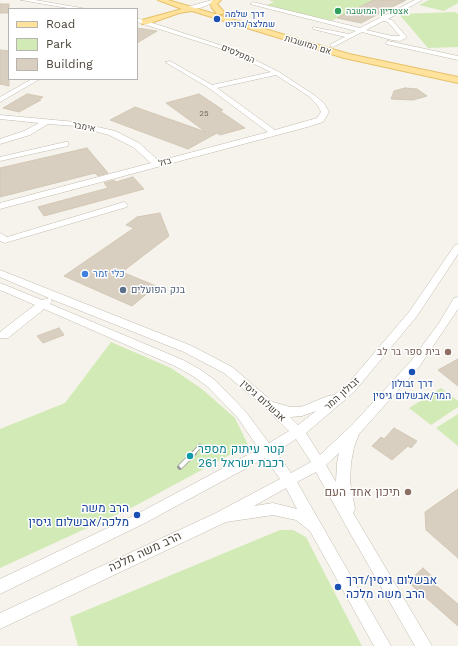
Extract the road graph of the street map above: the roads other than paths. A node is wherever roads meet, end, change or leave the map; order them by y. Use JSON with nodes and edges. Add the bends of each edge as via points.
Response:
{"nodes":[{"id":1,"x":24,"y":0,"type":"edge"},
{"id":2,"x":178,"y":0,"type":"edge"},
{"id":3,"x":217,"y":0,"type":"edge"},
{"id":4,"x":419,"y":0,"type":"edge"},
{"id":5,"x":163,"y":1,"type":"edge"},
{"id":6,"x":254,"y":4,"type":"dead end"},
{"id":7,"x":195,"y":6,"type":"edge"},
{"id":8,"x":77,"y":8,"type":"edge"},
{"id":9,"x":220,"y":12,"type":"junction"},
{"id":10,"x":382,"y":19,"type":"junction"},
{"id":11,"x":138,"y":20,"type":"edge"},
{"id":12,"x":145,"y":22,"type":"junction"},
{"id":13,"x":138,"y":26,"type":"edge"},
{"id":14,"x":315,"y":28,"type":"dead end"},
{"id":15,"x":385,"y":30,"type":"dead end"},
{"id":16,"x":360,"y":31,"type":"junction"},
{"id":17,"x":351,"y":36,"type":"junction"},
{"id":18,"x":392,"y":38,"type":"junction"},
{"id":19,"x":332,"y":45,"type":"junction"},
{"id":20,"x":458,"y":58,"type":"edge"},
{"id":21,"x":168,"y":62,"type":"dead end"},
{"id":22,"x":277,"y":73,"type":"junction"},
{"id":23,"x":458,"y":73,"type":"edge"},
{"id":24,"x":35,"y":80,"type":"edge"},
{"id":25,"x":458,"y":80,"type":"edge"},
{"id":26,"x":211,"y":87,"type":"junction"},
{"id":27,"x":0,"y":100,"type":"edge"},
{"id":28,"x":325,"y":112,"type":"joint"},
{"id":29,"x":0,"y":117,"type":"edge"},
{"id":30,"x":46,"y":122,"type":"junction"},
{"id":31,"x":274,"y":133,"type":"junction"},
{"id":32,"x":0,"y":142,"type":"edge"},
{"id":33,"x":65,"y":144,"type":"dead end"},
{"id":34,"x":0,"y":160,"type":"edge"},
{"id":35,"x":157,"y":164,"type":"junction"},
{"id":36,"x":124,"y":205,"type":"dead end"},
{"id":37,"x":0,"y":206,"type":"edge"},
{"id":38,"x":0,"y":236,"type":"edge"},
{"id":39,"x":458,"y":247,"type":"edge"},
{"id":40,"x":0,"y":273,"type":"edge"},
{"id":41,"x":0,"y":286,"type":"edge"},
{"id":42,"x":53,"y":296,"type":"junction"},
{"id":43,"x":458,"y":300,"type":"edge"},
{"id":44,"x":42,"y":304,"type":"junction"},
{"id":45,"x":458,"y":317,"type":"edge"},
{"id":46,"x":443,"y":325,"type":"junction"},
{"id":47,"x":4,"y":336,"type":"dead end"},
{"id":48,"x":350,"y":389,"type":"junction"},
{"id":49,"x":265,"y":401,"type":"junction"},
{"id":50,"x":357,"y":428,"type":"junction"},
{"id":51,"x":298,"y":432,"type":"junction"},
{"id":52,"x":268,"y":450,"type":"junction"},
{"id":53,"x":319,"y":464,"type":"junction"},
{"id":54,"x":289,"y":481,"type":"junction"},
{"id":55,"x":218,"y":518,"type":"junction"},
{"id":56,"x":317,"y":528,"type":"junction"},
{"id":57,"x":355,"y":529,"type":"junction"},
{"id":58,"x":0,"y":586,"type":"edge"},
{"id":59,"x":0,"y":621,"type":"edge"},
{"id":60,"x":383,"y":646,"type":"edge"},
{"id":61,"x":424,"y":646,"type":"edge"}],
"edges":[{"from":1,"to":8,"type":"street"},
{"from":2,"to":7,"type":"main road","name":"אם המושבות"},
{"from":3,"to":7,"type":"street"},
{"from":3,"to":9,"type":"main road","via":[[213,4]]},
{"from":4,"to":10,"type":"street"},
{"from":5,"to":7,"type":"main road","name":"אם המושבות"},
{"from":5,"to":12,"type":"main road","via":[[171,7],[170,11]]},
{"from":6,"to":16,"type":"street"},
{"from":7,"to":9,"type":"main road","name":"אם המושבות"},
{"from":7,"to":12,"type":"main road"},
{"from":7,"to":25,"type":"main road","name":"אם המושבות","via":[[347,56]]},
{"from":9,"to":19,"type":"main road","name":"אם המושבות"},
{"from":10,"to":16,"type":"street"},
{"from":10,"to":18,"type":"street","via":[[390,21],[404,37]]},
{"from":11,"to":12,"type":"street","name":"המפלסים"},
{"from":12,"to":13,"type":"street"},
{"from":12,"to":22,"type":"street","name":"המפלסים","via":[[224,48]]},
{"from":14,"to":17,"type":"street"},
{"from":15,"to":18,"type":"street"},
{"from":16,"to":17,"type":"street"},
{"from":16,"to":18,"type":"street"},
{"from":17,"to":19,"type":"street"},
{"from":17,"to":20,"type":"street"},
{"from":19,"to":23,"type":"main road","name":"אם המושבות"},
{"from":21,"to":26,"type":"street"},
{"from":22,"to":26,"type":"street"},
{"from":22,"to":28,"type":"street","name":"המפלסים","via":[[312,96]]},
{"from":24,"to":27,"type":"street"},
{"from":26,"to":31,"type":"street"},
{"from":28,"to":31,"type":"street","name":"בזל","via":[[320,120]]},
{"from":29,"to":30,"type":"street","name":"אימבר"},
{"from":30,"to":32,"type":"street","via":[[27,133]]},
{"from":30,"to":35,"type":"street","name":"אימבר","via":[[76,124],[112,133],[136,145]]},
{"from":31,"to":35,"type":"street","name":"בזל"},
{"from":33,"to":34,"type":"street"},
{"from":35,"to":37,"type":"street","name":"בזל"},
{"from":36,"to":38,"type":"street","via":[[5,240]]},
{"from":39,"to":48,"type":"street","name":"זבולון המר","via":[[413,314]]},
{"from":40,"to":42,"type":"street","name":"אבשלום גיסין"},
{"from":41,"to":44,"type":"street"},
{"from":42,"to":44,"type":"street"},
{"from":42,"to":49,"type":"street","name":"אבשלום גיסין","via":[[208,358],[228,370]]},
{"from":43,"to":46,"type":"street"},
{"from":44,"to":47,"type":"street"},
{"from":44,"to":52,"type":"street","via":[[197,373],[212,384],[242,415]]},
{"from":45,"to":46,"type":"street"},
{"from":46,"to":50,"type":"street","via":[[415,364]]},
{"from":48,"to":49,"type":"street","via":[[302,411],[284,410]]},
{"from":48,"to":51,"type":"street","name":"זבולון המר"},
{"from":49,"to":51,"type":"street","name":"אבשלום גיסין"},
{"from":50,"to":53,"type":"street"},
{"from":50,"to":57,"type":"street","via":[[348,447],[343,482],[348,511]]},
{"from":51,"to":52,"type":"street","name":"זבולון המר"},
{"from":51,"to":53,"type":"street","name":"אבשלום גיסין"},
{"from":52,"to":54,"type":"street"},
{"from":52,"to":58,"type":"street","via":[[140,519]]},
{"from":53,"to":54,"type":"street"},
{"from":53,"to":57,"type":"street","name":"אבשלום גיסין"},
{"from":54,"to":55,"type":"street","name":"הרב משה מלכה"},
{"from":54,"to":56,"type":"street"},
{"from":55,"to":56,"type":"street","via":[[273,509],[301,516]]},
{"from":55,"to":59,"type":"street","name":"הרב משה מלכה"},
{"from":56,"to":60,"type":"street"},
{"from":57,"to":61,"type":"street","name":"אבשלום גיסין"}]}
